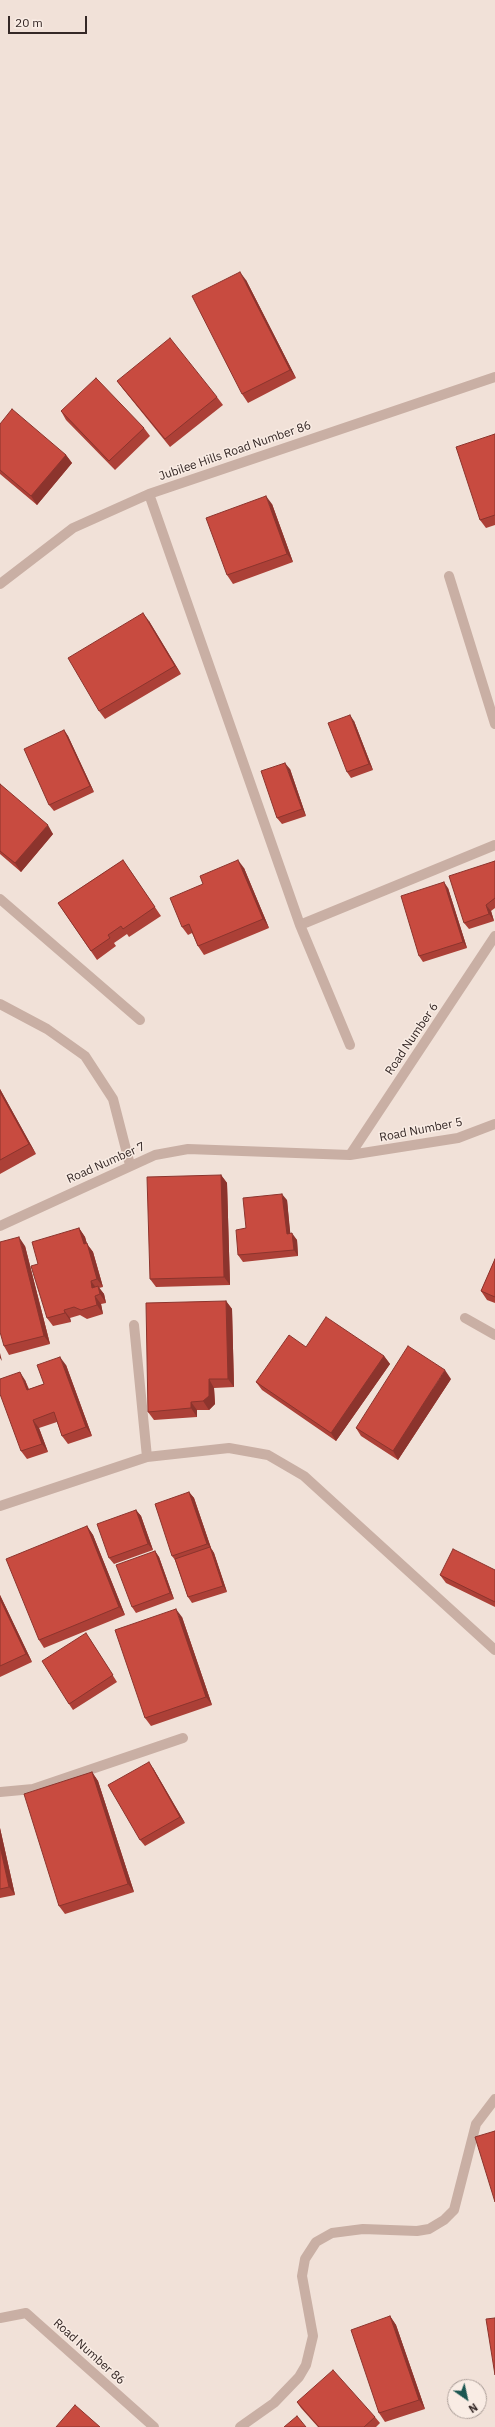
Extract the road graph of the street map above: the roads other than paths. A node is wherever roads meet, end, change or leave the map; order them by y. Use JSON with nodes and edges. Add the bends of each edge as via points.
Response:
{"nodes":[{"id":1,"x":495,"y":377,"type":"edge"},
{"id":2,"x":149,"y":494,"type":"junction"},
{"id":3,"x":449,"y":576,"type":"dead end"},
{"id":4,"x":0,"y":584,"type":"edge"},
{"id":5,"x":495,"y":724,"type":"edge"},
{"id":6,"x":495,"y":845,"type":"edge"},
{"id":7,"x":0,"y":899,"type":"edge"},
{"id":8,"x":300,"y":926,"type":"junction"},
{"id":9,"x":495,"y":936,"type":"edge"},
{"id":10,"x":0,"y":1004,"type":"edge"},
{"id":11,"x":140,"y":1020,"type":"dead end"},
{"id":12,"x":350,"y":1045,"type":"dead end"},
{"id":13,"x":495,"y":1124,"type":"edge"},
{"id":14,"x":350,"y":1155,"type":"junction"},
{"id":15,"x":130,"y":1165,"type":"junction"},
{"id":16,"x":0,"y":1226,"type":"edge"},
{"id":17,"x":465,"y":1318,"type":"dead end"},
{"id":18,"x":134,"y":1325,"type":"dead end"},
{"id":19,"x":495,"y":1335,"type":"edge"},
{"id":20,"x":147,"y":1457,"type":"junction"},
{"id":21,"x":0,"y":1506,"type":"edge"},
{"id":22,"x":495,"y":1650,"type":"edge"},
{"id":23,"x":183,"y":1738,"type":"dead end"},
{"id":24,"x":0,"y":1792,"type":"edge"},
{"id":25,"x":495,"y":2099,"type":"edge"},
{"id":26,"x":0,"y":2318,"type":"edge"},
{"id":27,"x":154,"y":2427,"type":"edge"},
{"id":28,"x":240,"y":2427,"type":"edge"}],
"edges":[{"from":1,"to":2,"type":"street","name":"Jubilee Hills Road Number 86"},
{"from":2,"to":4,"type":"street","name":"Jubilee Hills Road Number 86","via":[[73,528]]},
{"from":2,"to":8,"type":"street"},
{"from":3,"to":5,"type":"street"},
{"from":6,"to":8,"type":"street"},
{"from":7,"to":11,"type":"street"},
{"from":8,"to":12,"type":"street"},
{"from":9,"to":14,"type":"street","name":"Road Number 6"},
{"from":10,"to":15,"type":"street","via":[[47,1029],[85,1056],[113,1099]]},
{"from":13,"to":14,"type":"street","name":"Road Number 5","via":[[458,1138]]},
{"from":14,"to":15,"type":"street","name":"Road Number 7","via":[[188,1149],[155,1155]]},
{"from":15,"to":16,"type":"street","name":"Road Number 7"},
{"from":17,"to":19,"type":"street"},
{"from":18,"to":20,"type":"street"},
{"from":20,"to":21,"type":"street"},
{"from":20,"to":22,"type":"street","via":[[229,1448],[268,1455],[304,1476]]},
{"from":23,"to":24,"type":"street","via":[[33,1789]]},
{"from":25,"to":28,"type":"street","via":[[476,2124],[454,2210],[444,2220],[429,2229],[363,2229],[332,2233],[316,2242],[305,2259],[302,2276],[313,2336],[306,2365],[299,2377],[274,2403]]},
{"from":26,"to":27,"type":"street","name":"Road Number 86","via":[[26,2313]]}]}
